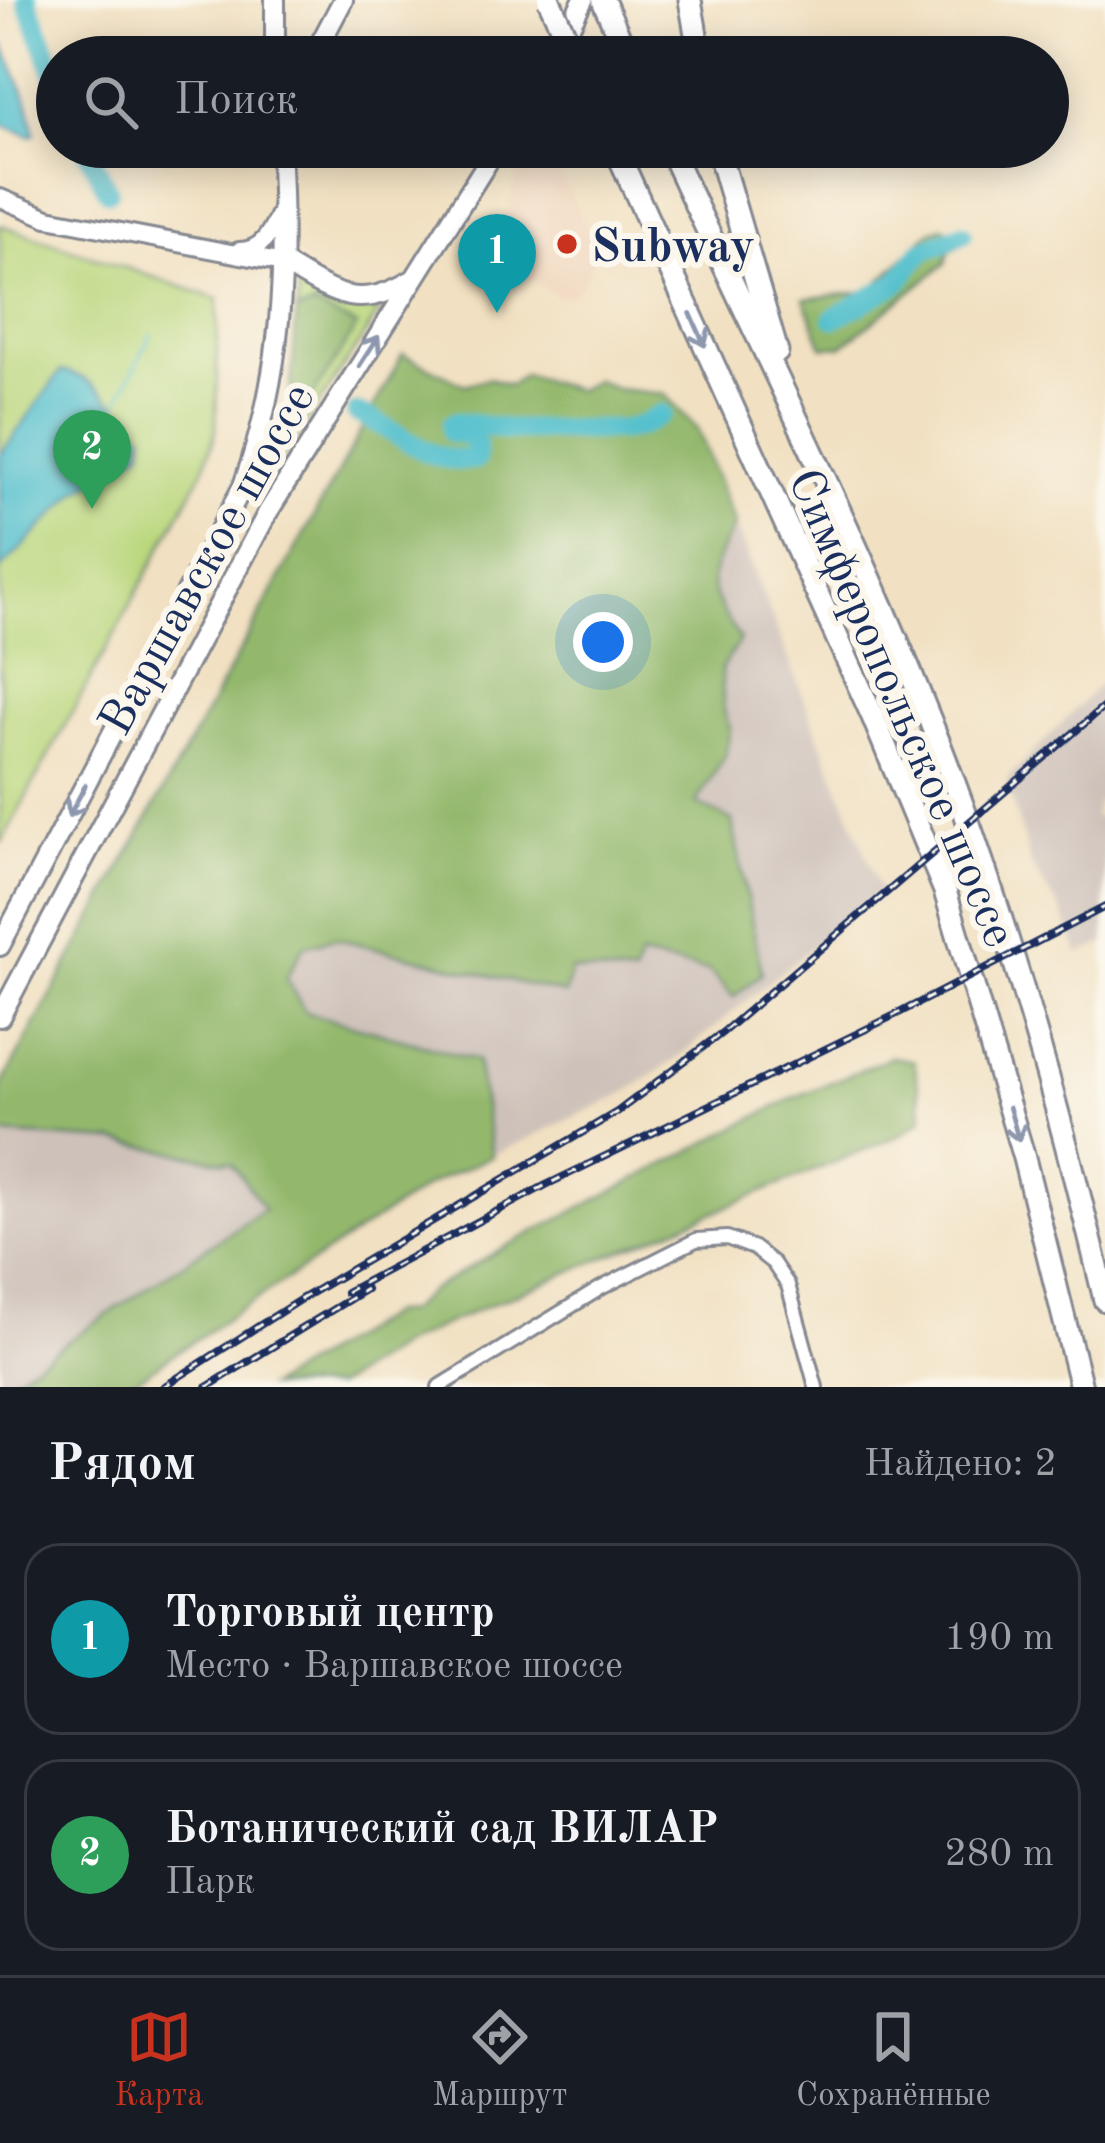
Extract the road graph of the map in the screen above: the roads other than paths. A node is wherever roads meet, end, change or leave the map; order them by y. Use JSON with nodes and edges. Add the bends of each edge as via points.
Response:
{"nodes":[{"id":1,"x":272,"y":0,"type":"edge"},
{"id":2,"x":343,"y":0,"type":"edge"},
{"id":3,"x":549,"y":0,"type":"edge"},
{"id":4,"x":583,"y":0,"type":"edge"},
{"id":5,"x":603,"y":0,"type":"edge"},
{"id":6,"x":690,"y":0,"type":"edge"},
{"id":7,"x":274,"y":36,"type":"edge"},
{"id":8,"x":325,"y":36,"type":"edge"},
{"id":9,"x":565,"y":36,"type":"edge"},
{"id":10,"x":565,"y":36,"type":"edge"},
{"id":11,"x":619,"y":36,"type":"edge"},
{"id":12,"x":696,"y":36,"type":"edge"},
{"id":13,"x":281,"y":168,"type":"edge"},
{"id":14,"x":288,"y":168,"type":"edge"},
{"id":15,"x":483,"y":168,"type":"edge"},
{"id":16,"x":625,"y":168,"type":"edge"},
{"id":17,"x":679,"y":168,"type":"edge"},
{"id":18,"x":724,"y":168,"type":"edge"},
{"id":19,"x":0,"y":198,"type":"edge"},
{"id":20,"x":282,"y":208,"type":"junction"},
{"id":21,"x":220,"y":251,"type":"junction"},
{"id":22,"x":283,"y":263,"type":"junction"},
{"id":23,"x":415,"y":278,"type":"junction"},
{"id":24,"x":310,"y":280,"type":"junction"},
{"id":25,"x":836,"y":509,"type":"junction"},
{"id":26,"x":0,"y":946,"type":"edge"},
{"id":27,"x":0,"y":1017,"type":"edge"},
{"id":28,"x":1105,"y":1300,"type":"edge"},
{"id":29,"x":439,"y":1387,"type":"edge"},
{"id":30,"x":816,"y":1387,"type":"edge"},
{"id":31,"x":1081,"y":1387,"type":"edge"}],
"edges":[{"from":1,"to":7,"type":"main road"},
{"from":2,"to":8,"type":"main road"},
{"from":3,"to":9,"type":"highway","bridge":true},
{"from":4,"to":10,"type":"main road"},
{"from":5,"to":11,"type":"highway"},
{"from":6,"to":12,"type":"highway"},
{"from":13,"to":20,"type":"main road","name":"Варшавское шоссе"},
{"from":14,"to":20,"type":"main road"},
{"from":15,"to":23,"type":"main road","name":"Варшавское шоссе"},
{"from":16,"to":31,"type":"highway","name":"Симферопольское шоссе","one_way":true,"via":[[945,891]]},
{"from":17,"to":25,"type":"highway","name":"Симферопольское шоссе"},
{"from":18,"to":25,"type":"highway","via":[[768,328]]},
{"from":19,"to":21,"type":"street","via":[[47,218]]},
{"from":20,"to":21,"type":"street","via":[[257,248]]},
{"from":20,"to":22,"type":"main road","name":"Варшавское шоссе"},
{"from":20,"to":24,"type":"main road"},
{"from":21,"to":22,"type":"street"},
{"from":22,"to":24,"type":"main road"},
{"from":22,"to":26,"type":"main road","name":"Варшавское шоссе","one_way":true,"via":[[274,371],[243,486]]},
{"from":23,"to":24,"type":"main road","via":[[362,298]]},
{"from":27,"to":23,"type":"main road","name":"Варшавское шоссе","one_way":true,"via":[[263,521]]},
{"from":25,"to":28,"type":"highway","name":"Симферопольское шоссе","via":[[937,739],[989,889]]},
{"from":29,"to":30,"type":"street","via":[[601,1288],[696,1240],[728,1238],[754,1248],[788,1285]]}]}
